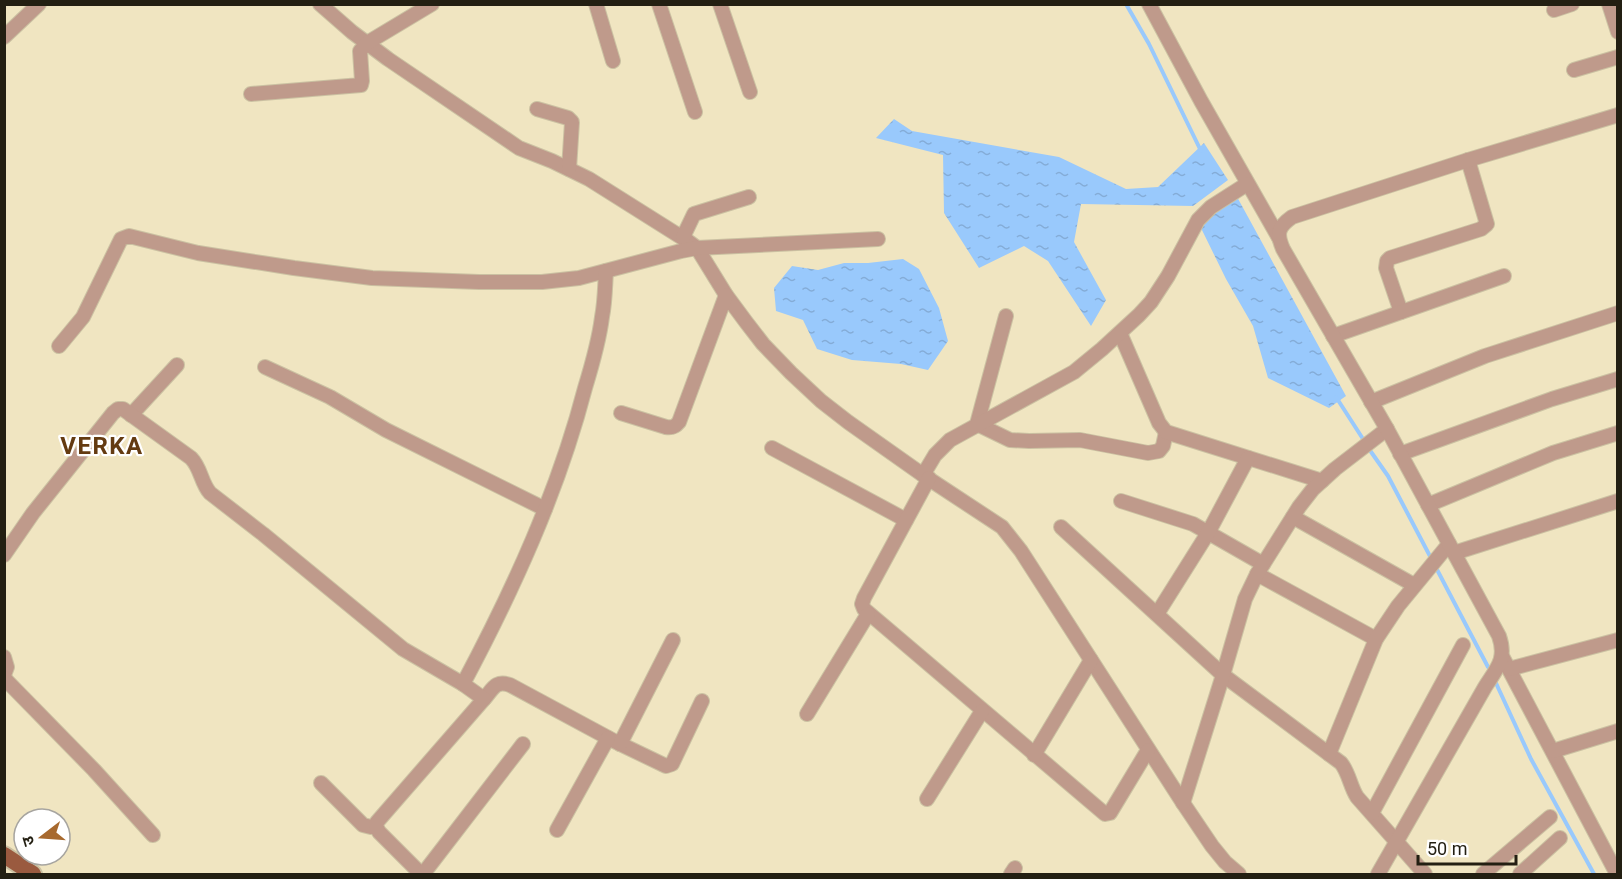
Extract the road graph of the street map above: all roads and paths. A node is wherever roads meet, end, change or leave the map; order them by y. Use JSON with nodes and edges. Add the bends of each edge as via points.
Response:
{"nodes":[{"id":1,"x":39,"y":4,"type":"edge"},
{"id":2,"x":320,"y":4,"type":"edge"},
{"id":3,"x":432,"y":4,"type":"edge"},
{"id":4,"x":596,"y":4,"type":"edge"},
{"id":5,"x":659,"y":4,"type":"edge"},
{"id":6,"x":720,"y":4,"type":"edge"},
{"id":7,"x":1149,"y":4,"type":"edge"},
{"id":8,"x":1572,"y":4,"type":"edge"},
{"id":9,"x":1609,"y":4,"type":"edge"},
{"id":10,"x":1554,"y":10,"type":"dead end"},
{"id":11,"x":1617,"y":32,"type":"edge"},
{"id":12,"x":4,"y":37,"type":"edge"},
{"id":13,"x":367,"y":43,"type":"junction"},
{"id":14,"x":1617,"y":57,"type":"edge"},
{"id":15,"x":613,"y":61,"type":"dead end"},
{"id":16,"x":1574,"y":70,"type":"dead end"},
{"id":17,"x":750,"y":92,"type":"dead end"},
{"id":18,"x":251,"y":94,"type":"dead end"},
{"id":19,"x":537,"y":109,"type":"dead end"},
{"id":20,"x":695,"y":112,"type":"dead end"},
{"id":21,"x":1617,"y":115,"type":"edge"},
{"id":22,"x":1468,"y":160,"type":"junction"},
{"id":23,"x":569,"y":169,"type":"junction"},
{"id":24,"x":1247,"y":184,"type":"junction"},
{"id":25,"x":749,"y":196,"type":"dead end"},
{"id":26,"x":683,"y":237,"type":"junction"},
{"id":27,"x":1279,"y":238,"type":"junction"},
{"id":28,"x":878,"y":239,"type":"dead end"},
{"id":29,"x":697,"y":248,"type":"junction"},
{"id":30,"x":606,"y":271,"type":"junction"},
{"id":31,"x":1504,"y":276,"type":"dead end"},
{"id":32,"x":726,"y":295,"type":"junction"},
{"id":33,"x":1401,"y":312,"type":"junction"},
{"id":34,"x":1617,"y":313,"type":"edge"},
{"id":35,"x":1006,"y":316,"type":"dead end"},
{"id":36,"x":1120,"y":333,"type":"junction"},
{"id":37,"x":1333,"y":336,"type":"junction"},
{"id":38,"x":59,"y":346,"type":"dead end"},
{"id":39,"x":177,"y":365,"type":"dead end"},
{"id":40,"x":266,"y":367,"type":"dead end"},
{"id":41,"x":1617,"y":379,"type":"edge"},
{"id":42,"x":1371,"y":402,"type":"junction"},
{"id":43,"x":621,"y":413,"type":"dead end"},
{"id":44,"x":131,"y":415,"type":"junction"},
{"id":45,"x":977,"y":424,"type":"junction"},
{"id":46,"x":1387,"y":429,"type":"junction"},
{"id":47,"x":1166,"y":432,"type":"junction"},
{"id":48,"x":1617,"y":433,"type":"edge"},
{"id":49,"x":772,"y":448,"type":"dead end"},
{"id":50,"x":1400,"y":454,"type":"junction"},
{"id":51,"x":1248,"y":458,"type":"junction"},
{"id":52,"x":926,"y":477,"type":"junction"},
{"id":53,"x":1322,"y":481,"type":"junction"},
{"id":54,"x":1120,"y":501,"type":"dead end"},
{"id":55,"x":1617,"y":501,"type":"edge"},
{"id":56,"x":1428,"y":505,"type":"junction"},
{"id":57,"x":545,"y":509,"type":"junction"},
{"id":58,"x":1293,"y":517,"type":"junction"},
{"id":59,"x":906,"y":520,"type":"junction"},
{"id":60,"x":1061,"y":527,"type":"dead end"},
{"id":61,"x":1208,"y":533,"type":"junction"},
{"id":62,"x":1451,"y":548,"type":"junction"},
{"id":63,"x":4,"y":555,"type":"edge"},
{"id":64,"x":1260,"y":569,"type":"junction"},
{"id":65,"x":1414,"y":585,"type":"junction"},
{"id":66,"x":868,"y":614,"type":"junction"},
{"id":67,"x":1156,"y":614,"type":"junction"},
{"id":68,"x":1376,"y":639,"type":"junction"},
{"id":69,"x":674,"y":640,"type":"dead end"},
{"id":70,"x":1617,"y":640,"type":"edge"},
{"id":71,"x":1463,"y":645,"type":"dead end"},
{"id":72,"x":4,"y":657,"type":"edge"},
{"id":73,"x":1091,"y":660,"type":"junction"},
{"id":74,"x":1506,"y":663,"type":"junction"},
{"id":75,"x":1223,"y":675,"type":"junction"},
{"id":76,"x":4,"y":676,"type":"edge"},
{"id":77,"x":463,"y":684,"type":"junction"},
{"id":78,"x":484,"y":699,"type":"junction"},
{"id":79,"x":702,"y":702,"type":"dead end"},
{"id":80,"x":982,"y":711,"type":"junction"},
{"id":81,"x":807,"y":714,"type":"dead end"},
{"id":82,"x":1617,"y":731,"type":"edge"},
{"id":83,"x":614,"y":741,"type":"junction"},
{"id":84,"x":523,"y":744,"type":"dead end"},
{"id":85,"x":1148,"y":750,"type":"junction"},
{"id":86,"x":1553,"y":751,"type":"junction"},
{"id":87,"x":1329,"y":754,"type":"junction"},
{"id":88,"x":1034,"y":755,"type":"junction"},
{"id":89,"x":321,"y":783,"type":"dead end"},
{"id":90,"x":927,"y":799,"type":"dead end"},
{"id":91,"x":1183,"y":803,"type":"junction"},
{"id":92,"x":1372,"y":813,"type":"junction"},
{"id":93,"x":1550,"y":817,"type":"dead end"},
{"id":94,"x":376,"y":826,"type":"junction"},
{"id":95,"x":557,"y":830,"type":"dead end"},
{"id":96,"x":153,"y":835,"type":"dead end"},
{"id":97,"x":1560,"y":838,"type":"dead end"},
{"id":98,"x":1396,"y":840,"type":"junction"},
{"id":99,"x":4,"y":855,"type":"edge"},
{"id":100,"x":33,"y":874,"type":"edge"},
{"id":101,"x":422,"y":874,"type":"edge"},
{"id":102,"x":1239,"y":874,"type":"edge"},
{"id":103,"x":1378,"y":874,"type":"edge"},
{"id":104,"x":1425,"y":874,"type":"edge"},
{"id":105,"x":1483,"y":874,"type":"edge"},
{"id":106,"x":1520,"y":874,"type":"edge"},
{"id":107,"x":1617,"y":874,"type":"edge"}],
"edges":[{"from":1,"to":12,"type":"street"},
{"from":2,"to":13,"type":"street"},
{"from":3,"to":13,"type":"street"},
{"from":4,"to":15,"type":"street"},
{"from":5,"to":20,"type":"street"},
{"from":6,"to":17,"type":"street"},
{"from":7,"to":24,"type":"street"},
{"from":8,"to":10,"type":"street"},
{"from":9,"to":11,"type":"street"},
{"from":13,"to":18,"type":"street","via":[[360,51],[359,87]]},
{"from":13,"to":23,"type":"street","via":[[519,148]]},
{"from":14,"to":16,"type":"street"},
{"from":19,"to":23,"type":"street","via":[[572,122]]},
{"from":21,"to":22,"type":"street"},
{"from":22,"to":27,"type":"street","via":[[1292,217],[1280,228]]},
{"from":22,"to":33,"type":"street","via":[[1487,224],[1386,261]]},
{"from":23,"to":26,"type":"street"},
{"from":24,"to":27,"type":"street"},
{"from":24,"to":36,"type":"street","via":[[1198,220],[1168,276]]},
{"from":25,"to":26,"type":"street","via":[[694,214]]},
{"from":26,"to":29,"type":"street"},
{"from":27,"to":37,"type":"street"},
{"from":28,"to":29,"type":"street"},
{"from":29,"to":30,"type":"street"},
{"from":29,"to":32,"type":"street"},
{"from":30,"to":38,"type":"street","via":[[542,282],[372,278],[198,253],[129,236],[121,239],[83,316]]},
{"from":30,"to":57,"type":"street","via":[[598,339],[578,416]]},
{"from":31,"to":33,"type":"street"},
{"from":32,"to":43,"type":"street","via":[[676,426],[666,427]]},
{"from":32,"to":52,"type":"street","via":[[763,344],[806,387]]},
{"from":33,"to":37,"type":"street"},
{"from":34,"to":42,"type":"street","via":[[1485,356]]},
{"from":35,"to":45,"type":"street"},
{"from":36,"to":45,"type":"street","via":[[1074,372]]},
{"from":36,"to":47,"type":"street"},
{"from":37,"to":42,"type":"street"},
{"from":39,"to":44,"type":"street"},
{"from":40,"to":57,"type":"street"},
{"from":41,"to":50,"type":"street"},
{"from":42,"to":46,"type":"street"},
{"from":44,"to":63,"type":"street","via":[[123,409],[113,413]]},
{"from":44,"to":77,"type":"street","via":[[196,463],[210,493],[403,649]]},
{"from":45,"to":47,"type":"street","via":[[1018,441],[1080,440],[1148,453],[1159,451]]},
{"from":45,"to":52,"type":"street","via":[[942,447]]},
{"from":46,"to":50,"type":"street"},
{"from":46,"to":53,"type":"street"},
{"from":47,"to":51,"type":"street"},
{"from":48,"to":56,"type":"street","via":[[1561,450]]},
{"from":49,"to":59,"type":"street"},
{"from":50,"to":56,"type":"street"},
{"from":51,"to":53,"type":"street"},
{"from":51,"to":61,"type":"street"},
{"from":52,"to":59,"type":"street"},
{"from":52,"to":73,"type":"street","via":[[992,519],[1012,538]]},
{"from":53,"to":58,"type":"street"},
{"from":54,"to":61,"type":"street","via":[[1193,524]]},
{"from":55,"to":62,"type":"street"},
{"from":56,"to":62,"type":"street"},
{"from":57,"to":77,"type":"street","via":[[510,593]]},
{"from":58,"to":64,"type":"street"},
{"from":58,"to":65,"type":"street"},
{"from":59,"to":66,"type":"street","via":[[864,598],[862,604]]},
{"from":60,"to":67,"type":"street"},
{"from":61,"to":64,"type":"street"},
{"from":61,"to":67,"type":"street"},
{"from":62,"to":65,"type":"street"},
{"from":62,"to":74,"type":"street","via":[[1499,636]]},
{"from":64,"to":68,"type":"street"},
{"from":64,"to":75,"type":"street","via":[[1245,599]]},
{"from":65,"to":68,"type":"street"},
{"from":66,"to":80,"type":"street"},
{"from":66,"to":81,"type":"street"},
{"from":67,"to":75,"type":"street"},
{"from":68,"to":87,"type":"street"},
{"from":69,"to":83,"type":"street"},
{"from":70,"to":74,"type":"street"},
{"from":71,"to":92,"type":"street"},
{"from":72,"to":76,"type":"street"},
{"from":73,"to":85,"type":"street"},
{"from":73,"to":88,"type":"street"},
{"from":74,"to":86,"type":"street"},
{"from":74,"to":98,"type":"street"},
{"from":75,"to":87,"type":"street"},
{"from":75,"to":91,"type":"street"},
{"from":76,"to":96,"type":"street"},
{"from":77,"to":78,"type":"street"},
{"from":78,"to":83,"type":"street","via":[[496,685],[504,683]]},
{"from":78,"to":94,"type":"street"},
{"from":79,"to":83,"type":"street","via":[[672,764],[666,766]]},
{"from":80,"to":88,"type":"street"},
{"from":80,"to":90,"type":"street"},
{"from":82,"to":86,"type":"street"},
{"from":83,"to":95,"type":"street"},
{"from":84,"to":101,"type":"street"},
{"from":85,"to":88,"type":"street","via":[[1110,813],[1105,814]]},
{"from":85,"to":91,"type":"street"},
{"from":86,"to":107,"type":"street"},
{"from":87,"to":92,"type":"street","via":[[1344,766],[1353,792]]},
{"from":89,"to":94,"type":"street","via":[[363,825]]},
{"from":91,"to":102,"type":"street","via":[[1212,846]]},
{"from":92,"to":98,"type":"street"},
{"from":93,"to":105,"type":"street"},
{"from":94,"to":101,"type":"street"},
{"from":97,"to":106,"type":"street"},
{"from":98,"to":103,"type":"street"},
{"from":98,"to":104,"type":"street"},
{"from":99,"to":100,"type":"main road"}]}
